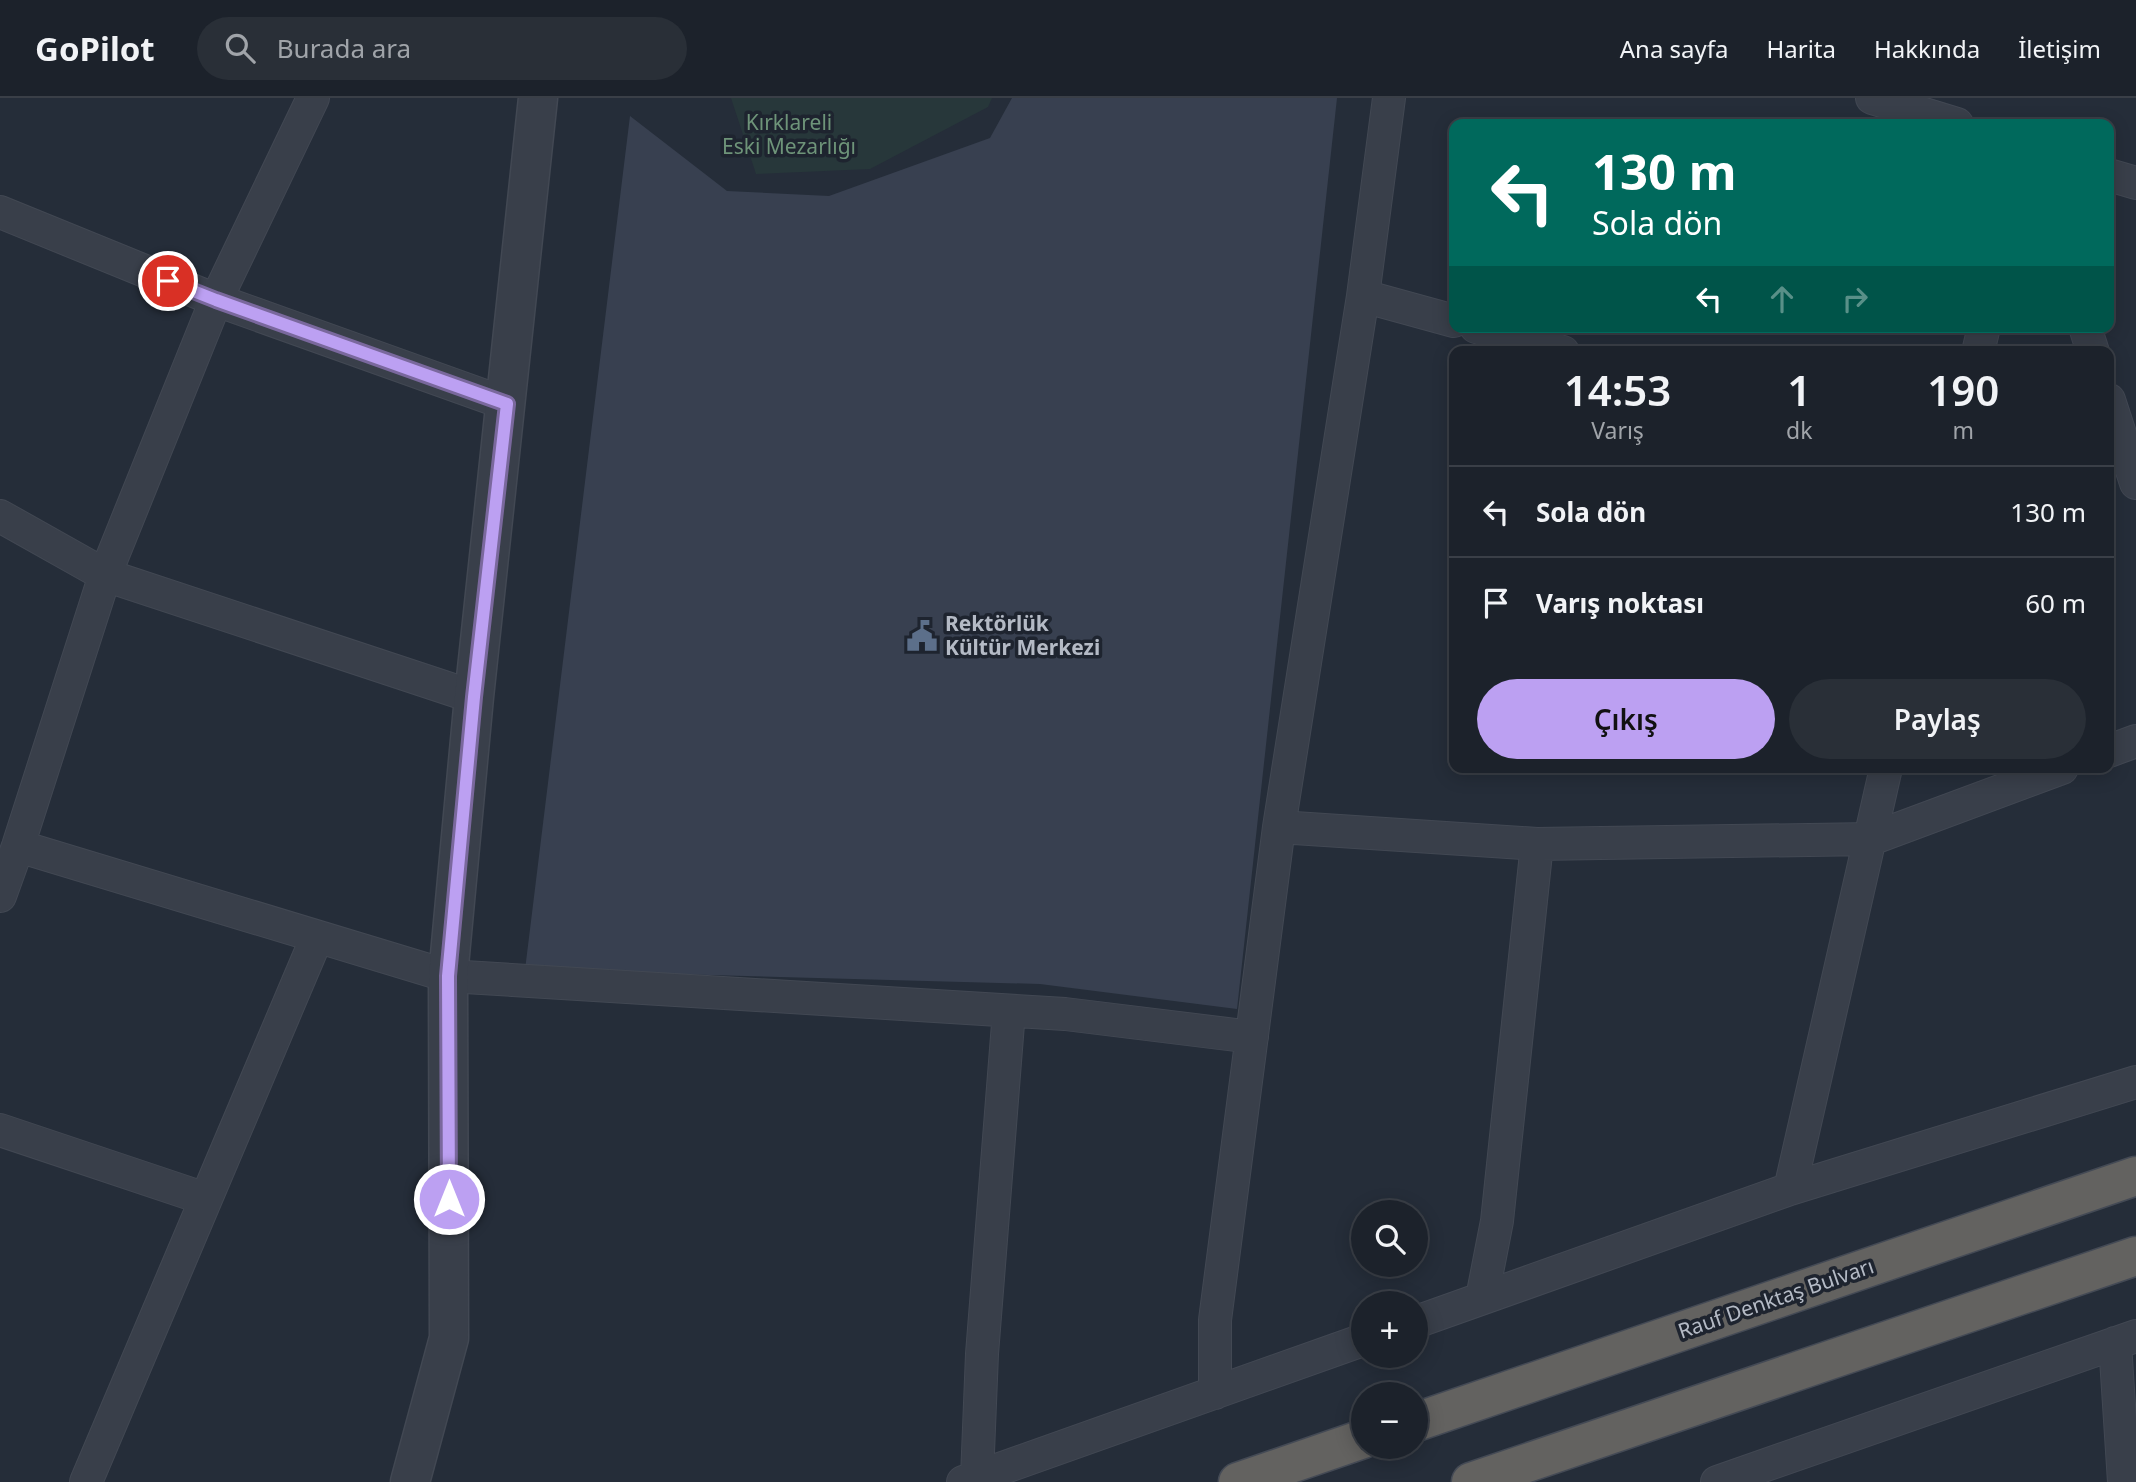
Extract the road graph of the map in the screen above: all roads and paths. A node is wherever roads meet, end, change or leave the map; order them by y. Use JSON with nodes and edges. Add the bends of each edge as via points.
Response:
{"nodes":[{"id":1,"x":313,"y":98,"type":"edge"},
{"id":2,"x":538,"y":98,"type":"edge"},
{"id":3,"x":1389,"y":98,"type":"edge"},
{"id":4,"x":1872,"y":98,"type":"edge"},
{"id":5,"x":1953,"y":114,"type":"edge"},
{"id":6,"x":2114,"y":176,"type":"edge"},
{"id":7,"x":2136,"y":183,"type":"edge"},
{"id":8,"x":0,"y":212,"type":"edge"},
{"id":9,"x":1363,"y":296,"type":"junction"},
{"id":10,"x":216,"y":300,"type":"junction"},
{"id":11,"x":1449,"y":320,"type":"edge"},
{"id":12,"x":1497,"y":333,"type":"edge"},
{"id":13,"x":1542,"y":346,"type":"edge"},
{"id":14,"x":507,"y":404,"type":"junction"},
{"id":15,"x":2114,"y":415,"type":"edge"},
{"id":16,"x":2136,"y":483,"type":"edge"},
{"id":17,"x":0,"y":516,"type":"edge"},
{"id":18,"x":105,"y":575,"type":"junction"},
{"id":19,"x":474,"y":697,"type":"junction"},
{"id":20,"x":2136,"y":741,"type":"edge"},
{"id":21,"x":2114,"y":749,"type":"edge"},
{"id":22,"x":1885,"y":773,"type":"edge"},
{"id":23,"x":2049,"y":773,"type":"edge"},
{"id":24,"x":1279,"y":827,"type":"junction"},
{"id":25,"x":1871,"y":839,"type":"junction"},
{"id":26,"x":1537,"y":844,"type":"junction"},
{"id":27,"x":18,"y":846,"type":"junction"},
{"id":28,"x":0,"y":895,"type":"edge"},
{"id":29,"x":317,"y":937,"type":"junction"},
{"id":30,"x":448,"y":976,"type":"junction"},
{"id":31,"x":1009,"y":1011,"type":"junction"},
{"id":32,"x":1252,"y":1037,"type":"junction"},
{"id":33,"x":2136,"y":1082,"type":"edge"},
{"id":34,"x":0,"y":1130,"type":"edge"},
{"id":35,"x":2136,"y":1176,"type":"edge"},
{"id":36,"x":1790,"y":1189,"type":"junction"},
{"id":37,"x":206,"y":1199,"type":"junction"},
{"id":38,"x":2136,"y":1256,"type":"edge"},
{"id":39,"x":1482,"y":1298,"type":"junction"},
{"id":40,"x":1428,"y":1318,"type":"edge"},
{"id":41,"x":2126,"y":1339,"type":"edge"},
{"id":42,"x":1351,"y":1344,"type":"edge"},
{"id":43,"x":1215,"y":1393,"type":"junction"},
{"id":44,"x":1428,"y":1418,"type":"edge"},
{"id":45,"x":1351,"y":1444,"type":"edge"},
{"id":46,"x":970,"y":1479,"type":"edge"},
{"id":47,"x":86,"y":1482,"type":"edge"},
{"id":48,"x":410,"y":1482,"type":"edge"},
{"id":49,"x":1238,"y":1482,"type":"edge"},
{"id":50,"x":1471,"y":1482,"type":"edge"},
{"id":51,"x":1717,"y":1482,"type":"edge"},
{"id":52,"x":2124,"y":1482,"type":"edge"}],
"edges":[{"from":1,"to":10,"type":"street"},
{"from":2,"to":14,"type":"street"},
{"from":3,"to":9,"type":"street"},
{"from":4,"to":5,"type":"street"},
{"from":6,"to":7,"type":"street"},
{"from":8,"to":10,"type":"street"},
{"from":9,"to":11,"type":"street"},
{"from":9,"to":24,"type":"street"},
{"from":10,"to":14,"type":"street"},
{"from":10,"to":18,"type":"street"},
{"from":12,"to":13,"type":"street"},
{"from":14,"to":19,"type":"street"},
{"from":15,"to":16,"type":"street"},
{"from":17,"to":18,"type":"street"},
{"from":18,"to":19,"type":"street"},
{"from":18,"to":27,"type":"street"},
{"from":19,"to":30,"type":"street"},
{"from":20,"to":21,"type":"street"},
{"from":22,"to":25,"type":"street"},
{"from":23,"to":25,"type":"street"},
{"from":24,"to":26,"type":"street"},
{"from":24,"to":32,"type":"street"},
{"from":25,"to":26,"type":"street"},
{"from":25,"to":36,"type":"street"},
{"from":26,"to":39,"type":"street","via":[[1497,1221]]},
{"from":27,"to":28,"type":"street"},
{"from":27,"to":29,"type":"street"},
{"from":29,"to":30,"type":"street"},
{"from":29,"to":37,"type":"street"},
{"from":30,"to":31,"type":"street"},
{"from":30,"to":48,"type":"street","via":[[449,1338]]},
{"from":31,"to":32,"type":"street"},
{"from":31,"to":46,"type":"street"},
{"from":32,"to":43,"type":"street","via":[[1215,1320]]},
{"from":33,"to":36,"type":"street"},
{"from":34,"to":37,"type":"street"},
{"from":35,"to":44,"type":"highway","name":"Rauf Denktaş Bulvarı"},
{"from":36,"to":39,"type":"street"},
{"from":37,"to":47,"type":"street"},
{"from":38,"to":50,"type":"highway"},
{"from":39,"to":40,"type":"street"},
{"from":41,"to":51,"type":"street"},
{"from":41,"to":52,"type":"street"},
{"from":42,"to":43,"type":"street"},
{"from":43,"to":46,"type":"street"},
{"from":45,"to":49,"type":"highway"}]}
